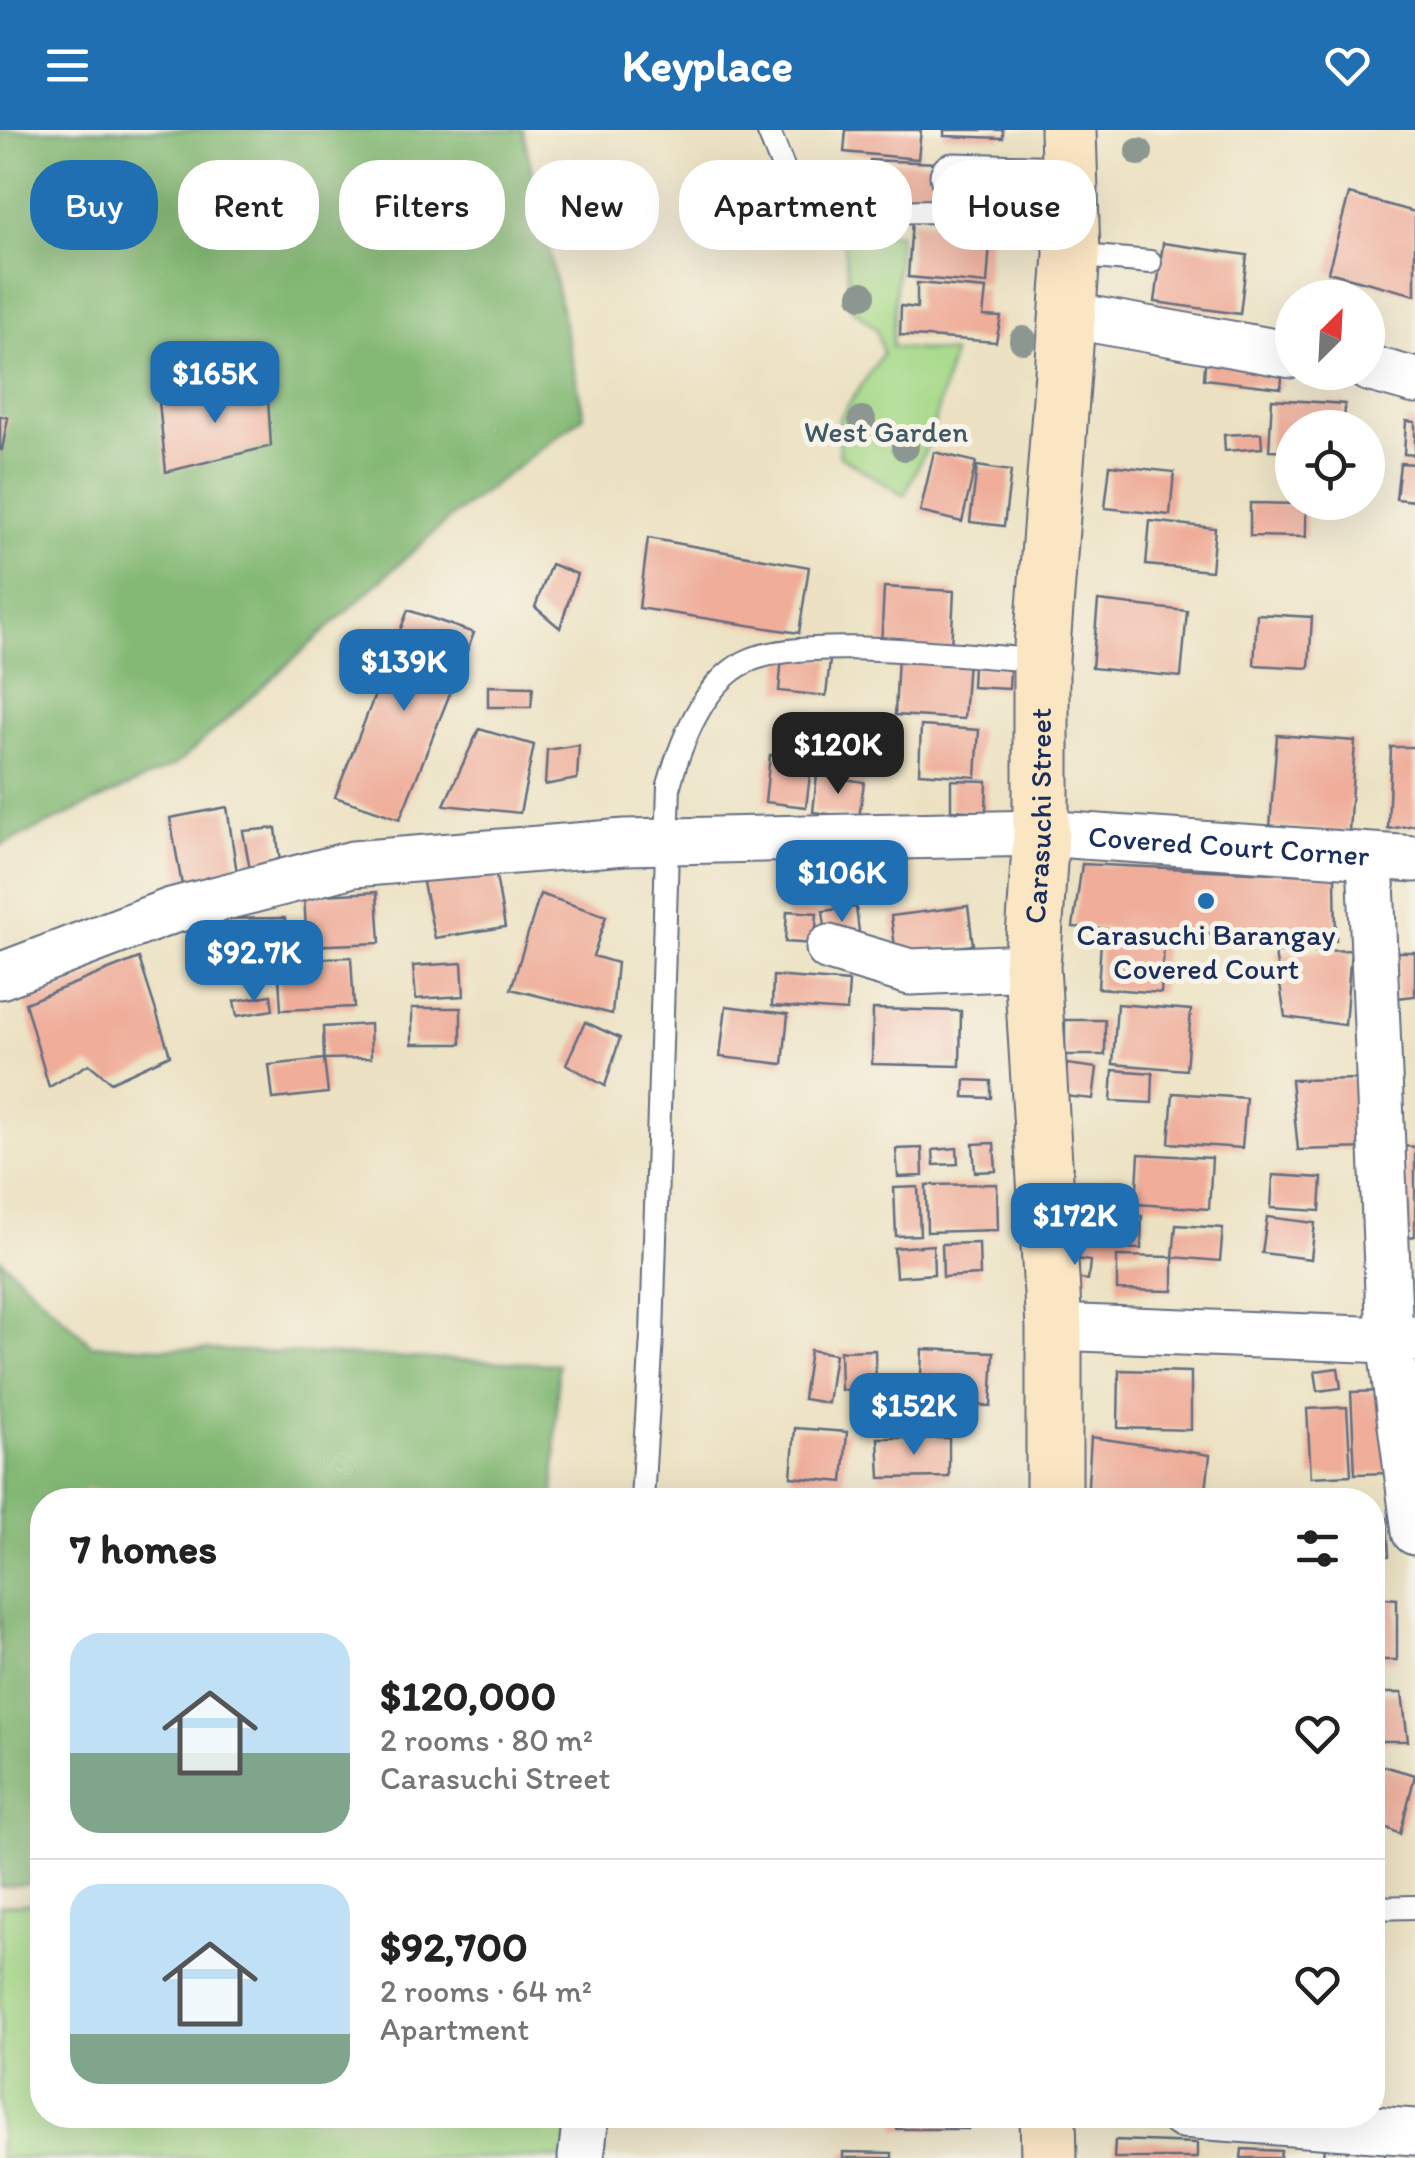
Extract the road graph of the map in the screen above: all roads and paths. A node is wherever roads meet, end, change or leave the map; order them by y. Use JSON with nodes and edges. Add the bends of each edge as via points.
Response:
{"nodes":[{"id":1,"x":768,"y":130,"type":"edge"},
{"id":2,"x":1068,"y":154,"type":"edge"},
{"id":3,"x":1042,"y":160,"type":"edge"},
{"id":4,"x":932,"y":211,"type":"edge"},
{"id":5,"x":1072,"y":255,"type":"junction"},
{"id":6,"x":1150,"y":262,"type":"dead end"},
{"id":7,"x":1068,"y":315,"type":"junction"},
{"id":8,"x":1275,"y":351,"type":"edge"},
{"id":9,"x":1385,"y":373,"type":"edge"},
{"id":10,"x":1415,"y":381,"type":"edge"},
{"id":11,"x":1041,"y":660,"type":"junction"},
{"id":12,"x":1041,"y":832,"type":"junction"},
{"id":13,"x":667,"y":841,"type":"junction"},
{"id":14,"x":1370,"y":857,"type":"junction"},
{"id":15,"x":1415,"y":859,"type":"edge"},
{"id":16,"x":829,"y":948,"type":"dead end"},
{"id":17,"x":1032,"y":967,"type":"junction"},
{"id":18,"x":0,"y":976,"type":"edge"},
{"id":19,"x":1054,"y":1328,"type":"junction"},
{"id":20,"x":1403,"y":1340,"type":"edge"},
{"id":21,"x":643,"y":1488,"type":"edge"},
{"id":22,"x":1054,"y":1488,"type":"edge"},
{"id":23,"x":1415,"y":1532,"type":"edge"},
{"id":24,"x":1415,"y":1907,"type":"edge"},
{"id":25,"x":1385,"y":1908,"type":"edge"},
{"id":26,"x":584,"y":2128,"type":"edge"},
{"id":27,"x":1048,"y":2128,"type":"edge"},
{"id":28,"x":1360,"y":2128,"type":"edge"},
{"id":29,"x":1415,"y":2132,"type":"edge"},
{"id":30,"x":581,"y":2158,"type":"edge"},
{"id":31,"x":1049,"y":2158,"type":"edge"}],
"edges":[{"from":1,"to":4,"type":"lane","via":[[797,202],[826,212]]},
{"from":2,"to":3,"type":"street"},
{"from":2,"to":5,"type":"street","name":"Carasuchi Street"},
{"from":5,"to":6,"type":"lane"},
{"from":5,"to":7,"type":"street","name":"Carasuchi Street"},
{"from":7,"to":8,"type":"street"},
{"from":7,"to":11,"type":"street","name":"Carasuchi Street"},
{"from":9,"to":10,"type":"street"},
{"from":11,"to":12,"type":"street","name":"Carasuchi Street"},
{"from":11,"to":13,"type":"lane","via":[[797,648],[747,660],[706,699],[684,733],[668,785]]},
{"from":12,"to":13,"type":"street","name":"Covered Court Corner"},
{"from":12,"to":14,"type":"street","name":"Covered Court Corner"},
{"from":12,"to":17,"type":"street","name":"Carasuchi Street"},
{"from":13,"to":18,"type":"street","name":"Covered Court Corner","via":[[353,864],[171,911]]},
{"from":13,"to":21,"type":"lane"},
{"from":14,"to":15,"type":"street","name":"Covered Court Corner"},
{"from":14,"to":20,"type":"street"},
{"from":16,"to":17,"type":"street","via":[[910,972]]},
{"from":17,"to":19,"type":"street","name":"Carasuchi Street"},
{"from":19,"to":20,"type":"street"},
{"from":19,"to":22,"type":"street","name":"Carasuchi Street"},
{"from":20,"to":23,"type":"street"},
{"from":24,"to":25,"type":"lane"},
{"from":26,"to":30,"type":"street"},
{"from":27,"to":31,"type":"street"},
{"from":28,"to":29,"type":"street"}]}
